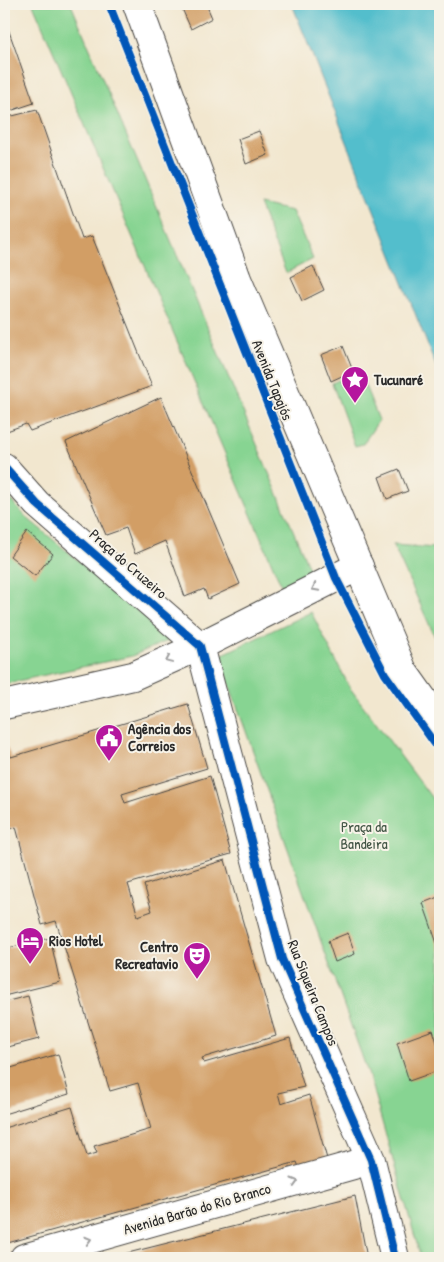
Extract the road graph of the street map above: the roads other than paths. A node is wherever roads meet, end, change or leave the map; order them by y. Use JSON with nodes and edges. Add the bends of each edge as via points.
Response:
{"nodes":[{"id":1,"x":137,"y":4,"type":"edge"},
{"id":2,"x":4,"y":467,"type":"edge"},
{"id":3,"x":358,"y":566,"type":"junction"},
{"id":4,"x":200,"y":646,"type":"junction"},
{"id":5,"x":4,"y":705,"type":"edge"},
{"id":6,"x":440,"y":723,"type":"edge"},
{"id":7,"x":371,"y":1160,"type":"junction"},
{"id":8,"x":24,"y":1258,"type":"edge"},
{"id":9,"x":395,"y":1258,"type":"edge"}],
"edges":[{"from":1,"to":3,"type":"street","via":[[237,278]]},
{"from":2,"to":4,"type":"street","name":"Praça do Cruzeiro","via":[[38,504]]},
{"from":3,"to":4,"type":"street","one_way":true},
{"from":3,"to":6,"type":"street","via":[[403,671]]},
{"from":4,"to":5,"type":"street","one_way":true,"via":[[133,676]]},
{"from":4,"to":7,"type":"street","name":"Rua Siqueira Campos","via":[[282,959]]},
{"from":8,"to":7,"type":"street","name":"Avenida Barão do Rio Branco","one_way":true},
{"from":7,"to":9,"type":"street","name":"Rua Siqueira Campos"}]}
